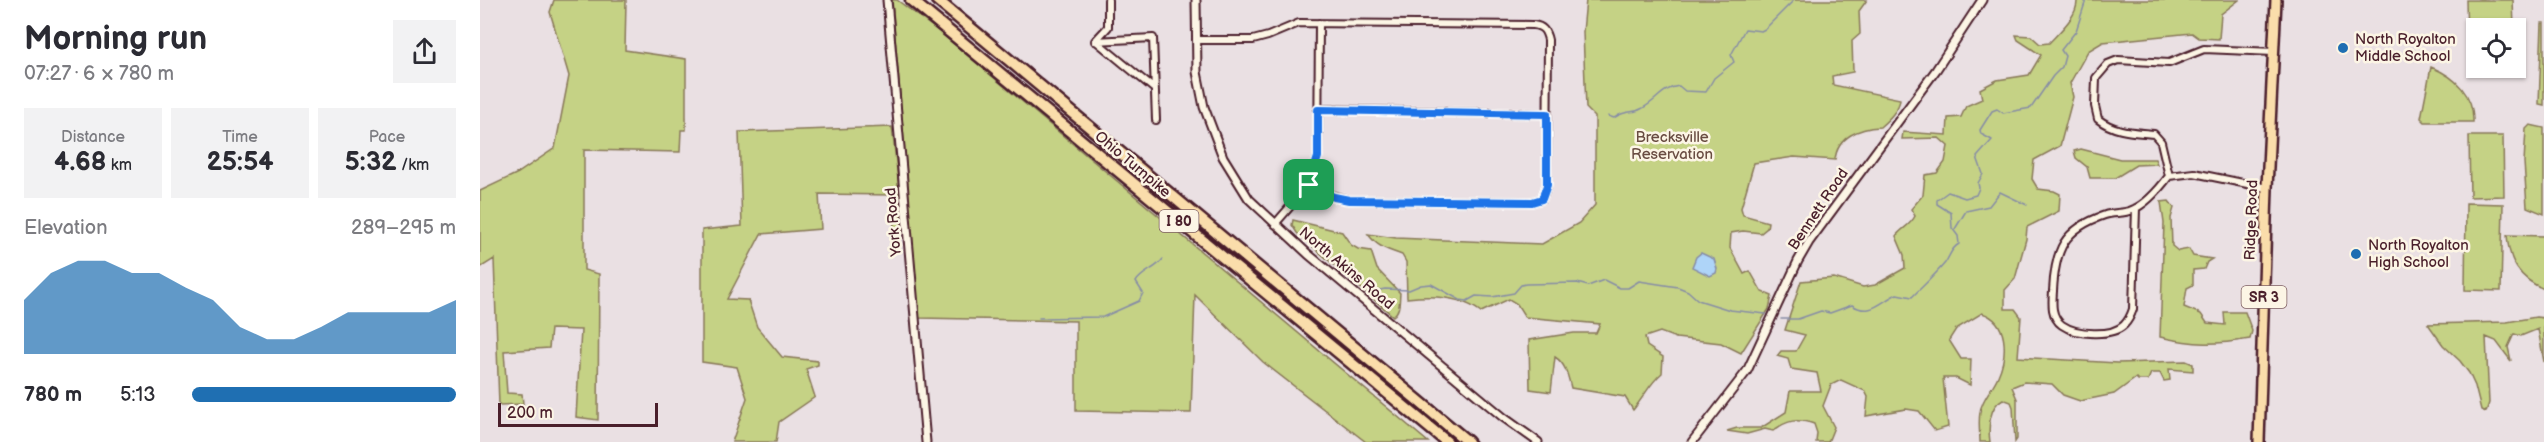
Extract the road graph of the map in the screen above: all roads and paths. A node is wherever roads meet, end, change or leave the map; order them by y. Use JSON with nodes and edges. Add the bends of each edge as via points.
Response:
{"nodes":[{"id":1,"x":887,"y":0,"type":"edge"},
{"id":2,"x":912,"y":0,"type":"edge"},
{"id":3,"x":937,"y":0,"type":"edge"},
{"id":4,"x":1108,"y":0,"type":"edge"},
{"id":5,"x":1196,"y":0,"type":"edge"},
{"id":6,"x":1982,"y":0,"type":"edge"},
{"id":7,"x":2276,"y":0,"type":"edge"},
{"id":8,"x":1319,"y":23,"type":"junction"},
{"id":9,"x":1095,"y":40,"type":"junction"},
{"id":10,"x":1196,"y":40,"type":"junction"},
{"id":11,"x":2274,"y":52,"type":"junction"},
{"id":12,"x":1153,"y":88,"type":"junction"},
{"id":13,"x":1318,"y":110,"type":"junction"},
{"id":14,"x":1547,"y":114,"type":"junction"},
{"id":15,"x":1156,"y":120,"type":"dead end"},
{"id":16,"x":2169,"y":176,"type":"junction"},
{"id":17,"x":1309,"y":185,"type":"junction"},
{"id":18,"x":2267,"y":188,"type":"junction"},
{"id":19,"x":2136,"y":208,"type":"junction"},
{"id":20,"x":1275,"y":224,"type":"junction"},
{"id":21,"x":927,"y":442,"type":"edge"},
{"id":22,"x":1447,"y":442,"type":"edge"},
{"id":23,"x":1468,"y":442,"type":"edge"},
{"id":24,"x":1538,"y":442,"type":"edge"},
{"id":25,"x":1692,"y":442,"type":"edge"},
{"id":26,"x":2259,"y":442,"type":"edge"}],
"edges":[{"from":1,"to":21,"type":"street","name":"York Road"},
{"from":2,"to":22,"type":"highway","name":"Ohio Turnpike","number":"I 80"},
{"from":3,"to":23,"type":"highway","name":"Ohio Turnpike","number":"I 80"},
{"from":4,"to":9,"type":"street","via":[[1108,27]]},
{"from":5,"to":10,"type":"street","name":"North Akins Road"},
{"from":6,"to":25,"type":"street","name":"Bennett Road","via":[[1936,70],[1809,242],[1747,371]]},
{"from":7,"to":11,"type":"main road","name":"Ridge Road","number":"SR 3"},
{"from":8,"to":10,"type":"street","via":[[1299,23],[1253,40]]},
{"from":8,"to":13,"type":"street"},
{"from":8,"to":14,"type":"street","via":[[1539,26],[1546,31],[1548,40]]},
{"from":9,"to":12,"type":"street"},
{"from":9,"to":12,"type":"street","via":[[1153,38]]},
{"from":10,"to":20,"type":"street","name":"North Akins Road","via":[[1199,87],[1212,132],[1234,177]]},
{"from":11,"to":16,"type":"street","via":[[2204,49],[2169,63],[2118,60],[2102,69],[2094,89],[2098,119],[2121,130],[2154,134],[2161,142]]},
{"from":11,"to":18,"type":"main road","name":"Ridge Road","number":"SR 3"},
{"from":12,"to":15,"type":"street"},
{"from":13,"to":14,"type":"street"},
{"from":13,"to":17,"type":"street","via":[[1318,157]]},
{"from":14,"to":17,"type":"street","via":[[1547,185],[1542,199],[1532,202],[1349,200]]},
{"from":16,"to":18,"type":"street","via":[[2194,173]]},
{"from":16,"to":19,"type":"street","via":[[2158,191]]},
{"from":17,"to":20,"type":"street"},
{"from":18,"to":26,"type":"main road","name":"Ridge Road","number":"SR 3"},
{"from":19,"to":19,"type":"street","via":[[2130,317],[2123,327],[2102,332],[2062,325],[2052,309],[2054,265],[2059,249],[2083,225],[2106,214]]},
{"from":20,"to":24,"type":"street","name":"North Akins Road"}]}
